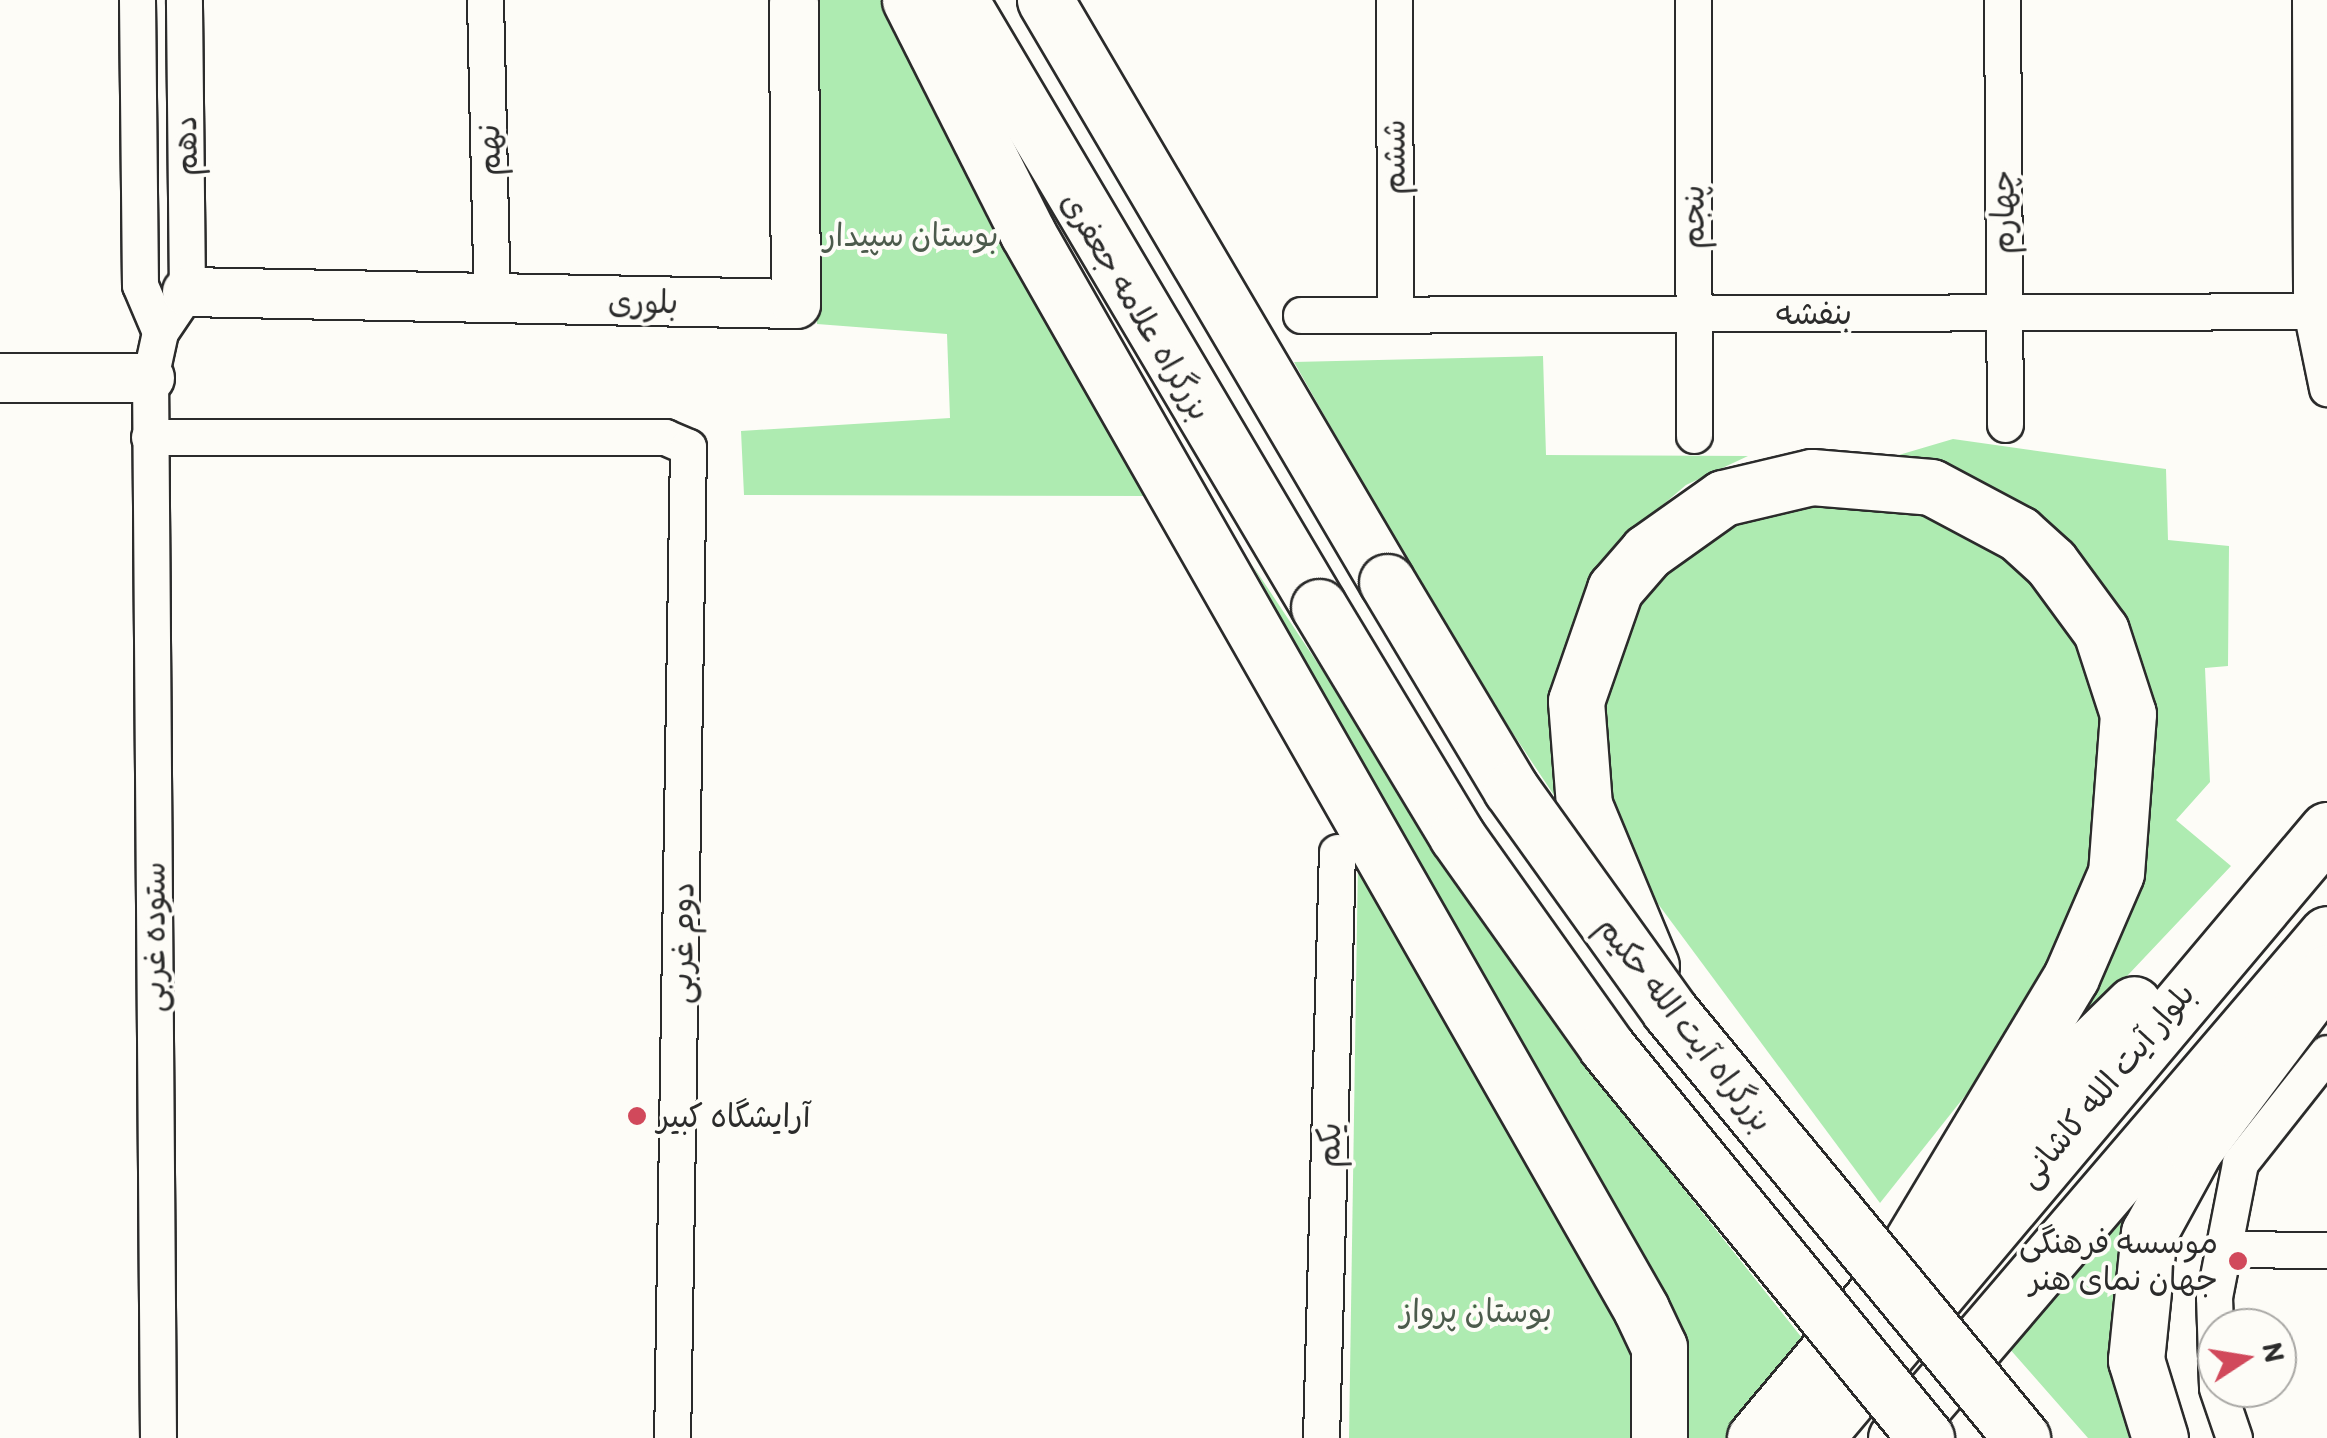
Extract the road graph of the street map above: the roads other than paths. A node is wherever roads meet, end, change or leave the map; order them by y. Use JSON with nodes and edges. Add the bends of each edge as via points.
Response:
{"nodes":[{"id":1,"x":137,"y":0,"type":"edge"},
{"id":2,"x":184,"y":0,"type":"edge"},
{"id":3,"x":485,"y":0,"type":"edge"},
{"id":4,"x":910,"y":0,"type":"edge"},
{"id":5,"x":960,"y":0,"type":"edge"},
{"id":6,"x":1045,"y":0,"type":"edge"},
{"id":7,"x":1394,"y":0,"type":"edge"},
{"id":8,"x":1693,"y":0,"type":"edge"},
{"id":9,"x":2002,"y":0,"type":"edge"},
{"id":10,"x":2310,"y":0,"type":"edge"},
{"id":11,"x":794,"y":2,"type":"edge"},
{"id":12,"x":187,"y":292,"type":"junction"},
{"id":13,"x":492,"y":301,"type":"junction"},
{"id":14,"x":2319,"y":310,"type":"edge"},
{"id":15,"x":2004,"y":312,"type":"junction"},
{"id":16,"x":1694,"y":313,"type":"junction"},
{"id":17,"x":1302,"y":315,"type":"dead end"},
{"id":18,"x":1395,"y":315,"type":"junction"},
{"id":19,"x":160,"y":332,"type":"junction"},
{"id":20,"x":0,"y":378,"type":"edge"},
{"id":21,"x":150,"y":378,"type":"junction"},
{"id":22,"x":2327,"y":388,"type":"edge"},
{"id":23,"x":2006,"y":424,"type":"dead end"},
{"id":24,"x":1694,"y":435,"type":"dead end"},
{"id":25,"x":149,"y":437,"type":"junction"},
{"id":26,"x":2327,"y":830,"type":"edge"},
{"id":27,"x":1337,"y":852,"type":"dead end"},
{"id":28,"x":2250,"y":912,"type":"junction"},
{"id":29,"x":2327,"y":934,"type":"edge"},
{"id":30,"x":2327,"y":973,"type":"edge"},
{"id":31,"x":1669,"y":1010,"type":"junction"},
{"id":32,"x":2327,"y":1053,"type":"edge"},
{"id":33,"x":2226,"y":1249,"type":"junction"},
{"id":34,"x":2327,"y":1250,"type":"edge"},
{"id":35,"x":1899,"y":1263,"type":"junction"},
{"id":36,"x":2216,"y":1308,"type":"edge"},
{"id":37,"x":2224,"y":1408,"type":"edge"},
{"id":38,"x":158,"y":1438,"type":"edge"},
{"id":39,"x":672,"y":1438,"type":"edge"},
{"id":40,"x":1321,"y":1438,"type":"edge"},
{"id":41,"x":1659,"y":1438,"type":"edge"},
{"id":42,"x":1755,"y":1438,"type":"edge"},
{"id":43,"x":1815,"y":1438,"type":"edge"},
{"id":44,"x":1896,"y":1438,"type":"edge"},
{"id":45,"x":1926,"y":1438,"type":"edge"},
{"id":46,"x":2022,"y":1438,"type":"edge"},
{"id":47,"x":2160,"y":1438,"type":"edge"},
{"id":48,"x":2234,"y":1438,"type":"edge"}],
"edges":[{"from":1,"to":19,"type":"street","name":"دهم","via":[[140,285]]},
{"from":2,"to":12,"type":"street","name":"دهم"},
{"from":3,"to":13,"type":"street","name":"نهم"},
{"from":4,"to":41,"type":"main road","via":[[1027,232],[1641,1309],[1659,1347]]},
{"from":5,"to":45,"type":"main road","name":"بزرگراه علامه جعفری","bridge":true,"via":[[1457,836],[1606,1046]]},
{"from":6,"to":31,"type":"main road","name":"بزرگراه آیت الله حکیم","bridge":true,"via":[[1511,789]]},
{"from":7,"to":18,"type":"street","name":"ششم"},
{"from":8,"to":16,"type":"street","name":"پنجم"},
{"from":9,"to":15,"type":"street","name":"چهارم"},
{"from":10,"to":14,"type":"street"},
{"from":11,"to":13,"type":"street","name":"بلوری","via":[[796,304]]},
{"from":12,"to":13,"type":"street","name":"بلوری"},
{"from":12,"to":19,"type":"street"},
{"from":14,"to":15,"type":"street","name":"بنفشه"},
{"from":14,"to":22,"type":"street"},
{"from":15,"to":16,"type":"street","name":"بنفشه"},
{"from":15,"to":23,"type":"street","name":"چهارم"},
{"from":16,"to":18,"type":"street","name":"بنفشه"},
{"from":16,"to":24,"type":"street","name":"پنجم"},
{"from":17,"to":18,"type":"street","name":"بنفشه"},
{"from":19,"to":21,"type":"street","name":"ستوده غربی"},
{"from":20,"to":21,"type":"street"},
{"from":21,"to":25,"type":"street","name":"ستوده غربی"},
{"from":25,"to":38,"type":"street","name":"ستوده غربی"},
{"from":25,"to":39,"type":"street","name":"دوم غربی","via":[[665,437],[688,448]]},
{"from":26,"to":28,"type":"main road","name":"بلوار آیت الله کاشانی"},
{"from":27,"to":40,"type":"street","name":"یکم"},
{"from":28,"to":35,"type":"main road","via":[[2050,1086]]},
{"from":28,"to":43,"type":"main road","name":"بلوار آیت الله کاشانی"},
{"from":29,"to":44,"type":"main road","name":"بلوار آیت الله کاشانی"},
{"from":30,"to":47,"type":"main road","via":[[2195,1148],[2149,1233],[2136,1360]]},
{"from":31,"to":35,"type":"main road","bridge":true,"via":[[1584,805],[1576,700],[1614,589],[1678,524],[1723,498],[1812,477],[1930,487],[1980,509],[2051,563],[2101,631],[2128,714],[2116,872],[2071,977]]},
{"from":31,"to":46,"type":"main road","name":"بزرگراه آیت الله حکیم","bridge":true},
{"from":32,"to":33,"type":"street","via":[[2240,1163]]},
{"from":33,"to":34,"type":"street"},
{"from":33,"to":36,"type":"street"},
{"from":35,"to":42,"type":"main road"},
{"from":37,"to":48,"type":"street"}]}
